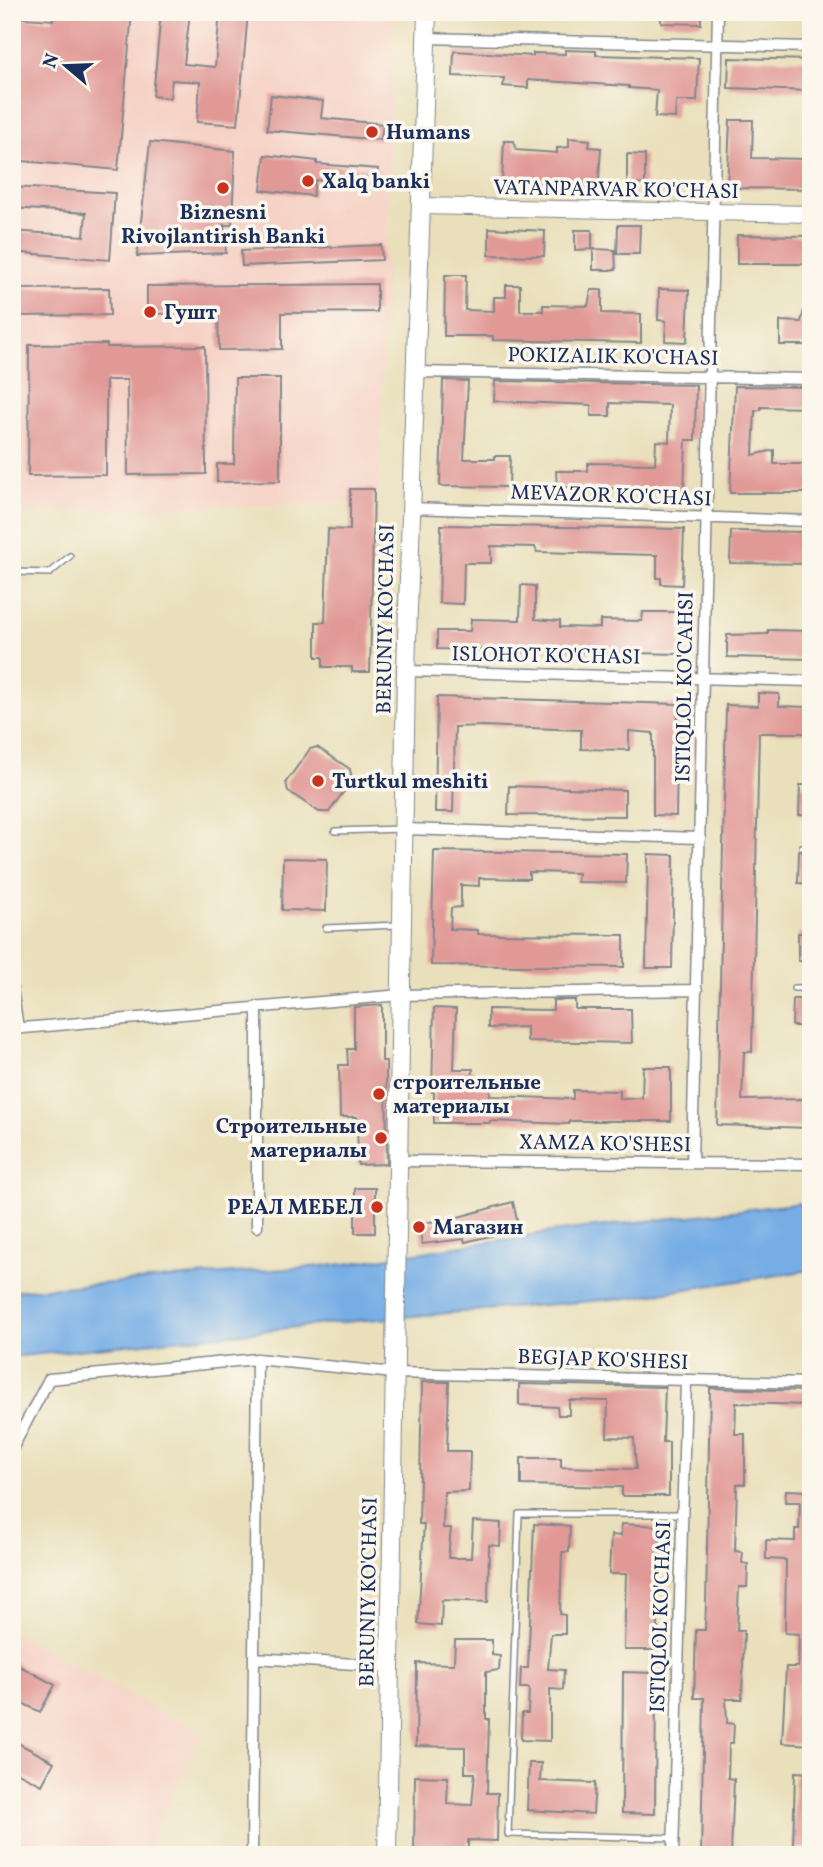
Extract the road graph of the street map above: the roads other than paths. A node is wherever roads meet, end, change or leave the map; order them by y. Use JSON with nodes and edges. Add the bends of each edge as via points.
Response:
{"nodes":[{"id":1,"x":427,"y":12,"type":"edge"},
{"id":2,"x":718,"y":12,"type":"edge"},
{"id":3,"x":424,"y":38,"type":"junction"},
{"id":4,"x":717,"y":46,"type":"junction"},
{"id":5,"x":811,"y":47,"type":"edge"},
{"id":6,"x":420,"y":205,"type":"junction"},
{"id":7,"x":712,"y":212,"type":"junction"},
{"id":8,"x":811,"y":214,"type":"edge"},
{"id":9,"x":415,"y":372,"type":"junction"},
{"id":10,"x":709,"y":377,"type":"junction"},
{"id":11,"x":811,"y":379,"type":"edge"},
{"id":12,"x":411,"y":508,"type":"junction"},
{"id":13,"x":707,"y":517,"type":"junction"},
{"id":14,"x":811,"y":521,"type":"edge"},
{"id":15,"x":70,"y":556,"type":"dead end"},
{"id":16,"x":12,"y":572,"type":"edge"},
{"id":17,"x":406,"y":671,"type":"junction"},
{"id":18,"x":704,"y":678,"type":"junction"},
{"id":19,"x":811,"y":681,"type":"edge"},
{"id":20,"x":404,"y":829,"type":"junction"},
{"id":21,"x":335,"y":831,"type":"dead end"},
{"id":22,"x":700,"y":838,"type":"junction"},
{"id":23,"x":802,"y":848,"type":"dead end"},
{"id":24,"x":811,"y":848,"type":"edge"},
{"id":25,"x":402,"y":925,"type":"junction"},
{"id":26,"x":326,"y":928,"type":"dead end"},
{"id":27,"x":794,"y":988,"type":"dead end"},
{"id":28,"x":811,"y":988,"type":"edge"},
{"id":29,"x":12,"y":989,"type":"edge"},
{"id":30,"x":697,"y":990,"type":"junction"},
{"id":31,"x":401,"y":995,"type":"junction"},
{"id":32,"x":257,"y":1007,"type":"junction"},
{"id":33,"x":15,"y":1029,"type":"edge"},
{"id":34,"x":399,"y":1161,"type":"junction"},
{"id":35,"x":692,"y":1163,"type":"junction"},
{"id":36,"x":811,"y":1164,"type":"edge"},
{"id":37,"x":257,"y":1227,"type":"dead end"},
{"id":38,"x":257,"y":1359,"type":"junction"},
{"id":39,"x":394,"y":1373,"type":"junction"},
{"id":40,"x":687,"y":1381,"type":"junction"},
{"id":41,"x":811,"y":1383,"type":"edge"},
{"id":42,"x":12,"y":1449,"type":"edge"},
{"id":43,"x":682,"y":1514,"type":"junction"},
{"id":44,"x":254,"y":1658,"type":"junction"},
{"id":45,"x":390,"y":1666,"type":"junction"},
{"id":46,"x":673,"y":1838,"type":"junction"},
{"id":47,"x":252,"y":1855,"type":"edge"},
{"id":48,"x":387,"y":1855,"type":"edge"},
{"id":49,"x":673,"y":1855,"type":"edge"}],
"edges":[{"from":1,"to":3,"type":"main road","name":"BERUNIY KO'CHASI"},
{"from":2,"to":4,"type":"street","name":"ISTIQLOL KO'CAHSI"},
{"from":3,"to":4,"type":"street"},
{"from":3,"to":6,"type":"main road","name":"BERUNIY KO'CHASI"},
{"from":4,"to":5,"type":"street"},
{"from":4,"to":7,"type":"street","name":"ISTIQLOL KO'CAHSI"},
{"from":6,"to":7,"type":"street","name":"VATANPARVAR KO'CHASI"},
{"from":6,"to":9,"type":"main road","name":"BERUNIY KO'CHASI"},
{"from":7,"to":8,"type":"street","name":"VATANPARVAR KO'CHASI"},
{"from":7,"to":10,"type":"street","name":"ISTIQLOL KO'CAHSI"},
{"from":9,"to":10,"type":"street","name":"POKIZALIK KO'CHASI"},
{"from":9,"to":12,"type":"main road","name":"BERUNIY KO'CHASI"},
{"from":10,"to":11,"type":"street","name":"POKIZALIK KO'CHASI"},
{"from":10,"to":13,"type":"street","name":"ISTIQLOL KO'CAHSI"},
{"from":12,"to":13,"type":"street","name":"MEVAZOR KO'CHASI"},
{"from":12,"to":17,"type":"main road","name":"BERUNIY KO'CHASI"},
{"from":13,"to":14,"type":"street","name":"MEVAZOR KO'CHASI"},
{"from":13,"to":18,"type":"street","name":"ISTIQLOL KO'CAHSI"},
{"from":15,"to":16,"type":"lane","via":[[50,573]]},
{"from":17,"to":18,"type":"street","name":"ISLOHOT KO'CHASI"},
{"from":17,"to":20,"type":"main road","name":"BERUNIY KO'CHASI"},
{"from":18,"to":19,"type":"street","name":"ISLOHOT KO'CHASI"},
{"from":18,"to":22,"type":"street","name":"ISTIQLOL KO'CAHSI"},
{"from":20,"to":21,"type":"lane"},
{"from":20,"to":22,"type":"street"},
{"from":20,"to":25,"type":"main road","name":"BERUNIY KO'CHASI"},
{"from":22,"to":30,"type":"street","name":"ISTIQLOL KO'CAHSI"},
{"from":23,"to":24,"type":"lane"},
{"from":25,"to":26,"type":"lane"},
{"from":25,"to":31,"type":"main road","name":"BERUNIY KO'CHASI"},
{"from":27,"to":28,"type":"lane"},
{"from":29,"to":33,"type":"street"},
{"from":30,"to":31,"type":"street"},
{"from":30,"to":35,"type":"street","name":"ISTIQLOL KO'CAHSI"},
{"from":31,"to":32,"type":"street"},
{"from":31,"to":34,"type":"main road","name":"BERUNIY KO'CHASI"},
{"from":32,"to":33,"type":"street"},
{"from":32,"to":37,"type":"street"},
{"from":34,"to":35,"type":"street","name":"XAMZA KO'SHESI"},
{"from":34,"to":39,"type":"main road","name":"BERUNIY KO'CHASI"},
{"from":35,"to":36,"type":"street","name":"XAMZA KO'SHESI"},
{"from":38,"to":39,"type":"street","name":"BEGJAP KO'SHESI"},
{"from":38,"to":42,"type":"street","name":"BEGJAP KO'SHESI","via":[[49,1379]]},
{"from":38,"to":44,"type":"street"},
{"from":39,"to":40,"type":"street","name":"BEGJAP KO'SHESI"},
{"from":39,"to":45,"type":"main road","name":"BERUNIY KO'CHASI"},
{"from":40,"to":41,"type":"street","name":"BEGJAP KO'SHESI"},
{"from":40,"to":43,"type":"street","name":"ISTIQLOL KO'CHASI"},
{"from":43,"to":46,"type":"street","name":"ISTIQLOL KO'CHASI"},
{"from":43,"to":46,"type":"lane","via":[[519,1514],[508,1834]]},
{"from":44,"to":45,"type":"street"},
{"from":44,"to":47,"type":"street"},
{"from":45,"to":48,"type":"main road","name":"BERUNIY KO'CHASI"},
{"from":46,"to":49,"type":"street","name":"ISTIQLOL KO'CHASI"}]}
